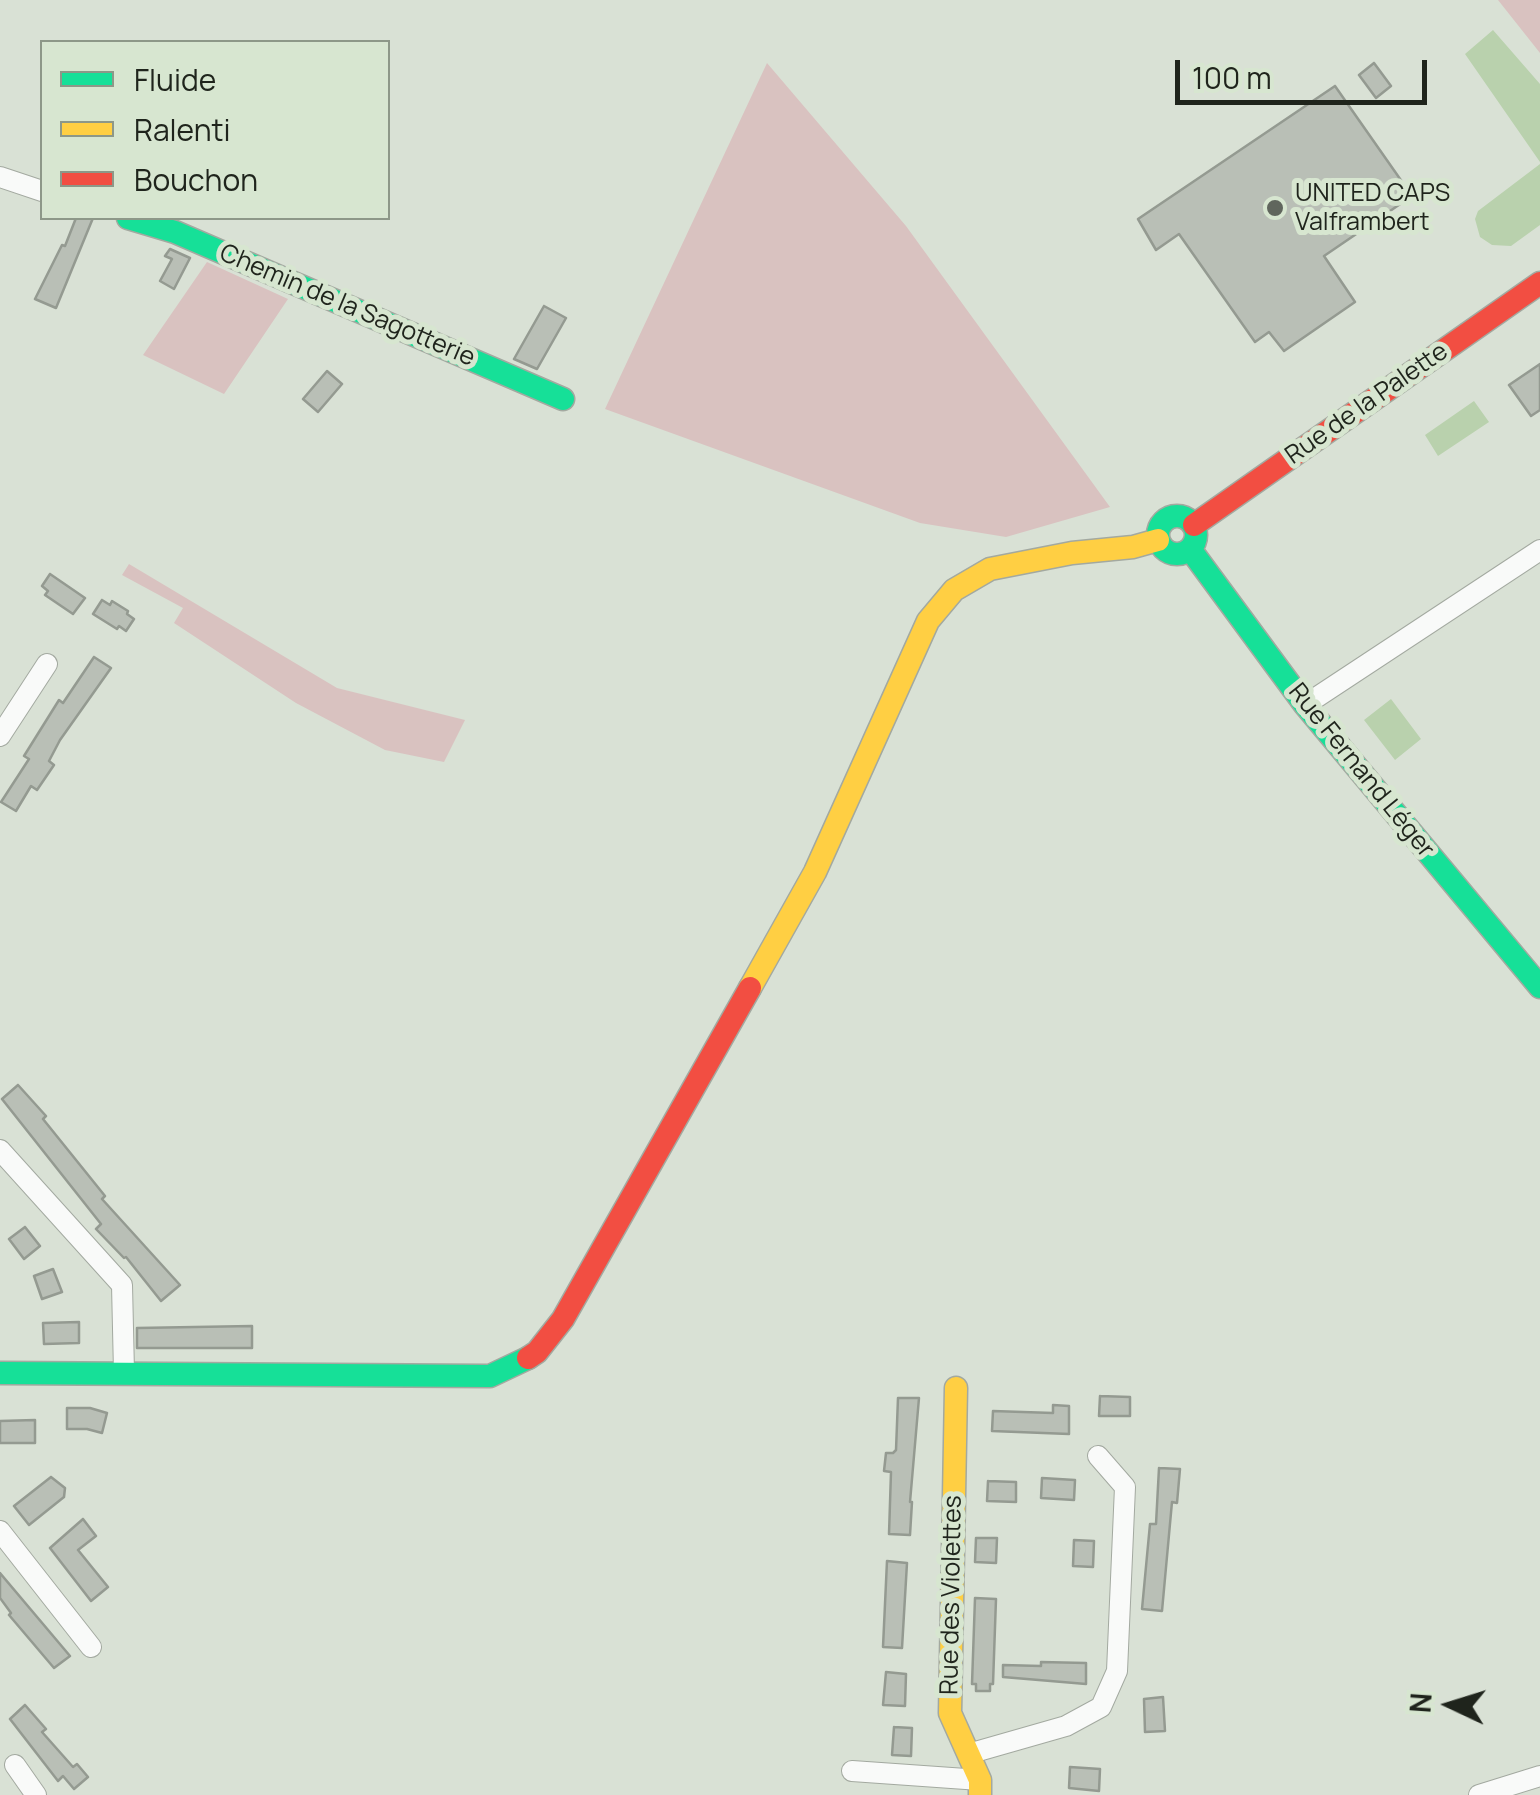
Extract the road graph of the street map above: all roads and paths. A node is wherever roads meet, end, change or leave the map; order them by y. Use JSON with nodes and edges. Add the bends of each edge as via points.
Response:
{"nodes":[{"id":1,"x":0,"y":177,"type":"edge"},
{"id":2,"x":40,"y":189,"type":"edge"},
{"id":3,"x":135,"y":220,"type":"edge"},
{"id":4,"x":1540,"y":284,"type":"edge"},
{"id":5,"x":563,"y":399,"type":"dead end"},
{"id":6,"x":1194,"y":525,"type":"junction"},
{"id":7,"x":1158,"y":540,"type":"junction"},
{"id":8,"x":1190,"y":550,"type":"junction"},
{"id":9,"x":1540,"y":550,"type":"edge"},
{"id":10,"x":47,"y":664,"type":"dead end"},
{"id":11,"x":1305,"y":705,"type":"junction"},
{"id":12,"x":0,"y":736,"type":"edge"},
{"id":13,"x":1540,"y":987,"type":"edge"},
{"id":14,"x":0,"y":1150,"type":"edge"},
{"id":15,"x":124,"y":1372,"type":"junction"},
{"id":16,"x":0,"y":1373,"type":"edge"},
{"id":17,"x":956,"y":1388,"type":"dead end"},
{"id":18,"x":1098,"y":1456,"type":"dead end"},
{"id":19,"x":0,"y":1531,"type":"edge"},
{"id":20,"x":91,"y":1647,"type":"dead end"},
{"id":21,"x":968,"y":1754,"type":"junction"},
{"id":22,"x":15,"y":1765,"type":"dead end"},
{"id":23,"x":852,"y":1771,"type":"dead end"},
{"id":24,"x":1540,"y":1776,"type":"edge"},
{"id":25,"x":980,"y":1788,"type":"edge"},
{"id":26,"x":36,"y":1795,"type":"edge"},
{"id":27,"x":1479,"y":1795,"type":"edge"}],
"edges":[{"from":1,"to":2,"type":"street"},
{"from":3,"to":5,"type":"street","name":"Chemin de la Sagotterie"},
{"from":4,"to":6,"type":"street","name":"Rue de la Palette"},
{"from":6,"to":7,"type":"street","via":[[1185,517],[1167,518]]},
{"from":6,"to":8,"type":"street","via":[[1197,538]]},
{"from":7,"to":8,"type":"street","via":[[1172,554]]},
{"from":7,"to":15,"type":"street","via":[[990,568],[954,590],[928,622],[815,872],[563,1319],[537,1352],[490,1376]]},
{"from":8,"to":11,"type":"street","name":"Rue Fernand Léger"},
{"from":9,"to":11,"type":"street"},
{"from":10,"to":12,"type":"street"},
{"from":11,"to":13,"type":"street","name":"Rue Fernand Léger"},
{"from":14,"to":15,"type":"street","via":[[122,1286]]},
{"from":15,"to":16,"type":"street"},
{"from":17,"to":21,"type":"street","name":"Rue des Violettes","via":[[950,1713]]},
{"from":18,"to":21,"type":"street","via":[[1126,1488],[1116,1672],[1101,1706],[1066,1726]]},
{"from":19,"to":20,"type":"street"},
{"from":21,"to":25,"type":"street","name":"Rue des Violettes"},
{"from":22,"to":26,"type":"street"},
{"from":23,"to":25,"type":"street"},
{"from":24,"to":27,"type":"street"}]}
